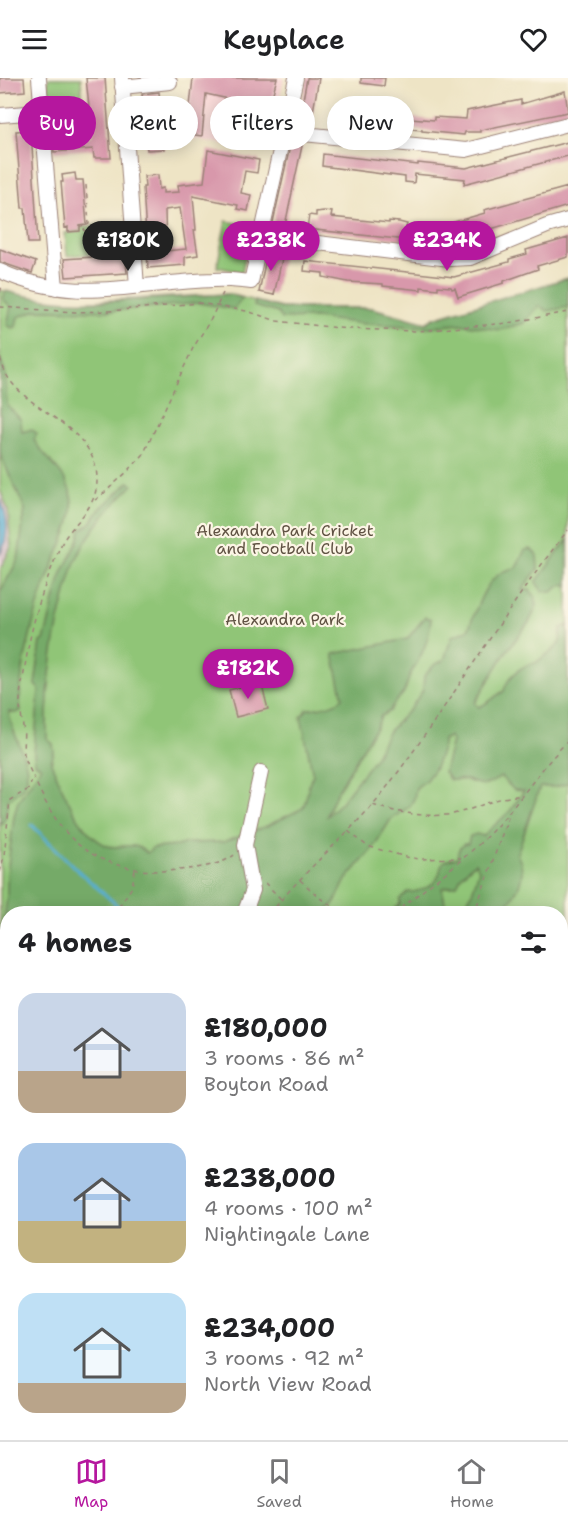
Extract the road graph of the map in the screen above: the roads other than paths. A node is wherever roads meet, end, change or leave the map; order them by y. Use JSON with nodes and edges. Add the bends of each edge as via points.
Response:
{"nodes":[{"id":1,"x":39,"y":78,"type":"edge"},
{"id":2,"x":296,"y":78,"type":"edge"},
{"id":3,"x":122,"y":82,"type":"edge"},
{"id":4,"x":170,"y":82,"type":"dead end"},
{"id":5,"x":40,"y":96,"type":"edge"},
{"id":6,"x":292,"y":96,"type":"edge"},
{"id":7,"x":0,"y":115,"type":"edge"},
{"id":8,"x":18,"y":116,"type":"edge"},
{"id":9,"x":568,"y":124,"type":"edge"},
{"id":10,"x":315,"y":135,"type":"edge"},
{"id":11,"x":45,"y":150,"type":"edge"},
{"id":12,"x":279,"y":150,"type":"edge"},
{"id":13,"x":568,"y":220,"type":"edge"},
{"id":14,"x":260,"y":236,"type":"junction"},
{"id":15,"x":0,"y":271,"type":"edge"},
{"id":16,"x":137,"y":287,"type":"junction"},
{"id":17,"x":56,"y":288,"type":"junction"},
{"id":18,"x":261,"y":772,"type":"dead end"},
{"id":19,"x":247,"y":906,"type":"edge"}],
"edges":[{"from":1,"to":5,"type":"street"},
{"from":2,"to":6,"type":"street"},
{"from":3,"to":4,"type":"street"},
{"from":3,"to":16,"type":"street"},
{"from":7,"to":8,"type":"street"},
{"from":9,"to":10,"type":"street","via":[[466,150]]},
{"from":11,"to":17,"type":"street"},
{"from":12,"to":14,"type":"street"},
{"from":13,"to":14,"type":"street","via":[[470,258],[450,259]]},
{"from":14,"to":16,"type":"street","via":[[251,282],[198,280]]},
{"from":15,"to":17,"type":"street"},
{"from":16,"to":17,"type":"street"},
{"from":18,"to":19,"type":"street","via":[[245,845],[253,890]]}]}
